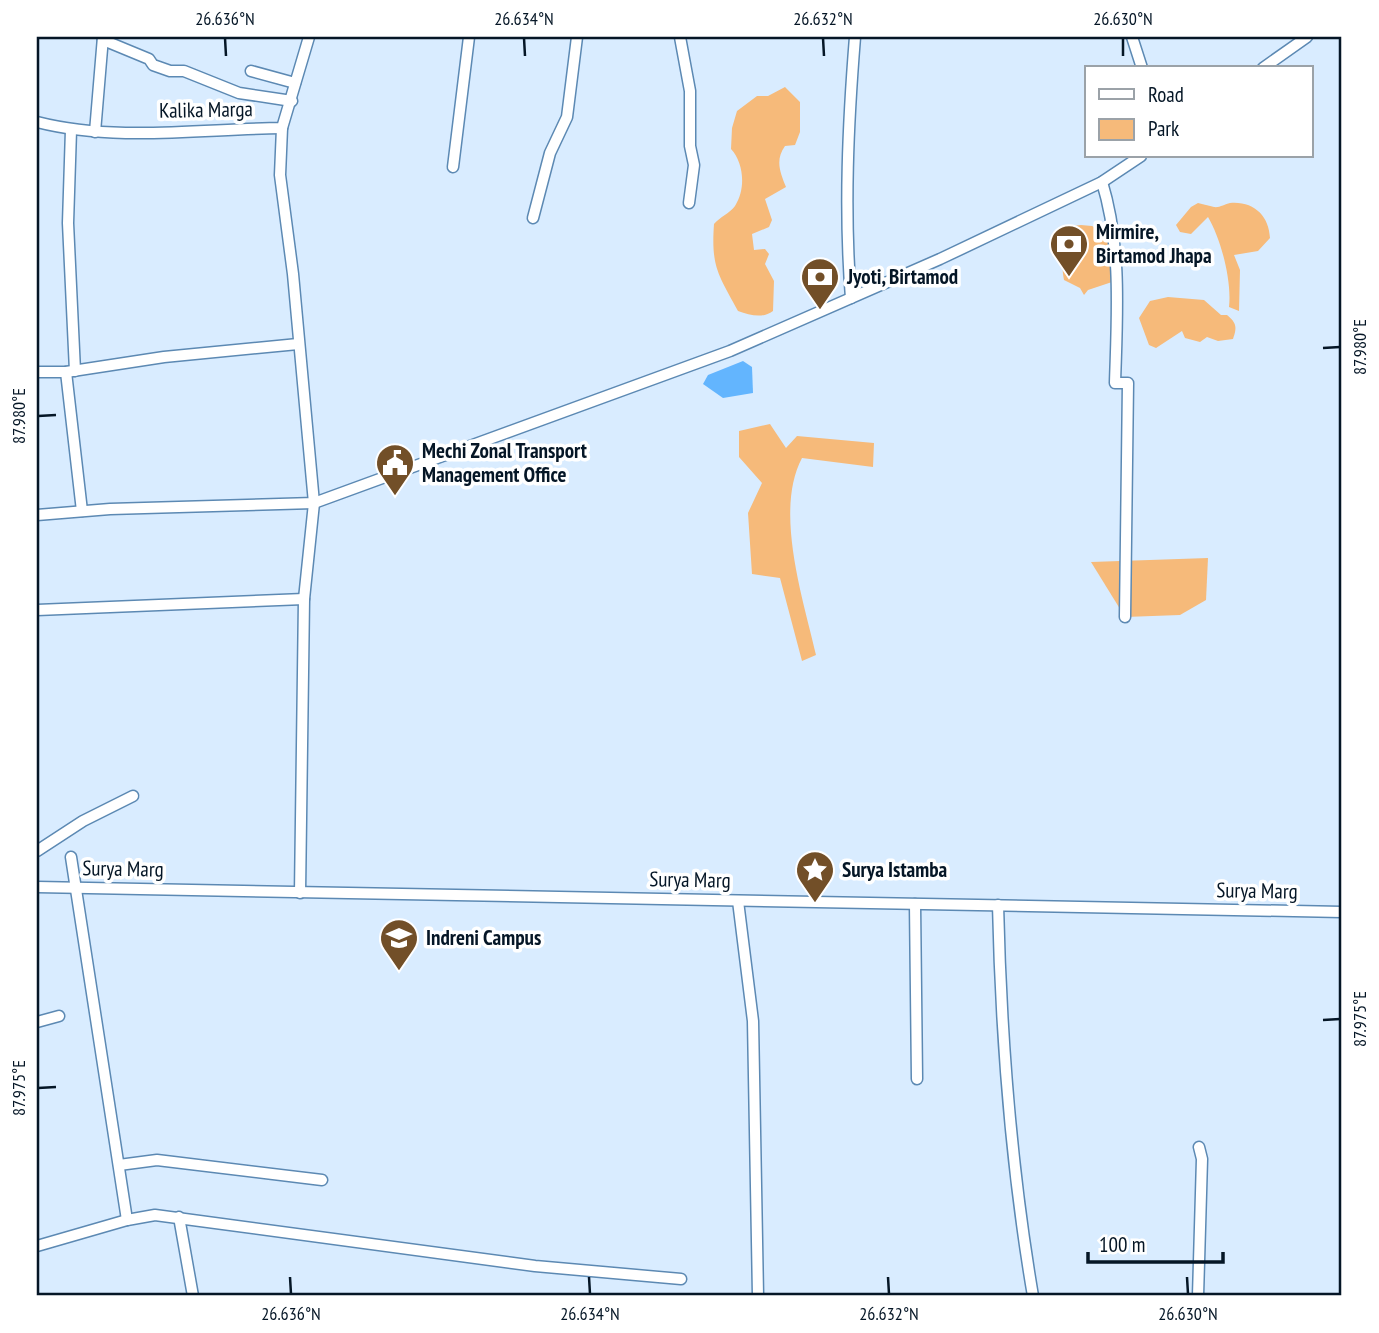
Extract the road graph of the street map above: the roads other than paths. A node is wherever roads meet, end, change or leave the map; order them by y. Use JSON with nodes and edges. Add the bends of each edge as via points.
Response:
{"nodes":[{"id":1,"x":309,"y":37,"type":"edge"},
{"id":2,"x":469,"y":37,"type":"edge"},
{"id":3,"x":577,"y":37,"type":"edge"},
{"id":4,"x":680,"y":37,"type":"edge"},
{"id":5,"x":855,"y":37,"type":"edge"},
{"id":6,"x":1132,"y":37,"type":"edge"},
{"id":7,"x":1301,"y":38,"type":"edge"},
{"id":8,"x":103,"y":39,"type":"edge"},
{"id":9,"x":1141,"y":66,"type":"edge"},
{"id":10,"x":1266,"y":66,"type":"edge"},
{"id":11,"x":251,"y":71,"type":"dead end"},
{"id":12,"x":295,"y":83,"type":"junction"},
{"id":13,"x":292,"y":101,"type":"junction"},
{"id":14,"x":37,"y":122,"type":"edge"},
{"id":15,"x":282,"y":128,"type":"junction"},
{"id":16,"x":71,"y":130,"type":"junction"},
{"id":17,"x":95,"y":132,"type":"junction"},
{"id":18,"x":1138,"y":158,"type":"edge"},
{"id":19,"x":453,"y":167,"type":"dead end"},
{"id":20,"x":1102,"y":182,"type":"junction"},
{"id":21,"x":689,"y":203,"type":"dead end"},
{"id":22,"x":533,"y":218,"type":"dead end"},
{"id":23,"x":851,"y":298,"type":"junction"},
{"id":24,"x":298,"y":344,"type":"junction"},
{"id":25,"x":70,"y":371,"type":"junction"},
{"id":26,"x":37,"y":372,"type":"edge"},
{"id":27,"x":314,"y":503,"type":"junction"},
{"id":28,"x":82,"y":511,"type":"junction"},
{"id":29,"x":37,"y":515,"type":"edge"},
{"id":30,"x":304,"y":599,"type":"junction"},
{"id":31,"x":37,"y":610,"type":"edge"},
{"id":32,"x":1125,"y":617,"type":"dead end"},
{"id":33,"x":133,"y":796,"type":"dead end"},
{"id":34,"x":37,"y":851,"type":"edge"},
{"id":35,"x":71,"y":858,"type":"dead end"},
{"id":36,"x":37,"y":887,"type":"edge"},
{"id":37,"x":74,"y":887,"type":"junction"},
{"id":38,"x":300,"y":893,"type":"junction"},
{"id":39,"x":738,"y":901,"type":"junction"},
{"id":40,"x":915,"y":904,"type":"junction"},
{"id":41,"x":998,"y":905,"type":"junction"},
{"id":42,"x":1342,"y":912,"type":"edge"},
{"id":43,"x":59,"y":1016,"type":"dead end"},
{"id":44,"x":37,"y":1021,"type":"edge"},
{"id":45,"x":918,"y":1080,"type":"dead end"},
{"id":46,"x":1199,"y":1147,"type":"dead end"},
{"id":47,"x":119,"y":1166,"type":"junction"},
{"id":48,"x":322,"y":1180,"type":"dead end"},
{"id":49,"x":179,"y":1217,"type":"junction"},
{"id":50,"x":127,"y":1220,"type":"junction"},
{"id":51,"x":37,"y":1245,"type":"edge"},
{"id":52,"x":681,"y":1279,"type":"dead end"},
{"id":53,"x":193,"y":1296,"type":"edge"},
{"id":54,"x":758,"y":1296,"type":"edge"},
{"id":55,"x":1033,"y":1296,"type":"edge"},
{"id":56,"x":1198,"y":1296,"type":"edge"}],
"edges":[{"from":1,"to":12,"type":"street","name":"Kalika Marga"},
{"from":2,"to":19,"type":"street"},
{"from":3,"to":22,"type":"street","via":[[567,117],[550,153]]},
{"from":4,"to":21,"type":"street","via":[[690,91],[694,165]]},
{"from":5,"to":23,"type":"street","via":[[848,135]]},
{"from":6,"to":9,"type":"street"},
{"from":7,"to":10,"type":"street"},
{"from":8,"to":13,"type":"street","via":[[170,71],[184,71],[239,93]]},
{"from":8,"to":17,"type":"street"},
{"from":11,"to":12,"type":"street"},
{"from":12,"to":13,"type":"street","name":"Kalika Marga"},
{"from":13,"to":15,"type":"street","name":"Kalika Marga"},
{"from":14,"to":16,"type":"street","name":"Kalika Marga"},
{"from":15,"to":17,"type":"street","name":"Kalika Marga"},
{"from":15,"to":24,"type":"street","via":[[280,174]]},
{"from":16,"to":17,"type":"street","name":"Kalika Marga"},
{"from":16,"to":25,"type":"street"},
{"from":18,"to":20,"type":"street"},
{"from":20,"to":23,"type":"street"},
{"from":20,"to":32,"type":"street","via":[[1111,210],[1117,275],[1115,383],[1128,383]]},
{"from":23,"to":27,"type":"street","via":[[730,351]]},
{"from":24,"to":25,"type":"street"},
{"from":24,"to":27,"type":"street"},
{"from":25,"to":26,"type":"street"},
{"from":25,"to":28,"type":"street"},
{"from":27,"to":28,"type":"street"},
{"from":27,"to":30,"type":"street"},
{"from":28,"to":29,"type":"street"},
{"from":30,"to":31,"type":"street"},
{"from":30,"to":38,"type":"street"},
{"from":33,"to":34,"type":"street"},
{"from":35,"to":37,"type":"street"},
{"from":36,"to":37,"type":"street","name":"Surya Marg"},
{"from":37,"to":38,"type":"street","name":"Surya Marg"},
{"from":37,"to":47,"type":"street"},
{"from":38,"to":39,"type":"street","name":"Surya Marg"},
{"from":39,"to":40,"type":"street","name":"Surya Marg"},
{"from":39,"to":54,"type":"street","via":[[753,1021]]},
{"from":40,"to":41,"type":"street","name":"Surya Marg"},
{"from":40,"to":45,"type":"street"},
{"from":41,"to":42,"type":"street","name":"Surya Marg"},
{"from":41,"to":55,"type":"street","via":[[1011,1146]]},
{"from":43,"to":44,"type":"street"},
{"from":46,"to":56,"type":"street"},
{"from":47,"to":48,"type":"street","via":[[157,1160]]},
{"from":47,"to":50,"type":"street"},
{"from":49,"to":50,"type":"street"},
{"from":49,"to":52,"type":"street","via":[[472,1258]]},
{"from":49,"to":53,"type":"street"},
{"from":50,"to":51,"type":"street"}]}
